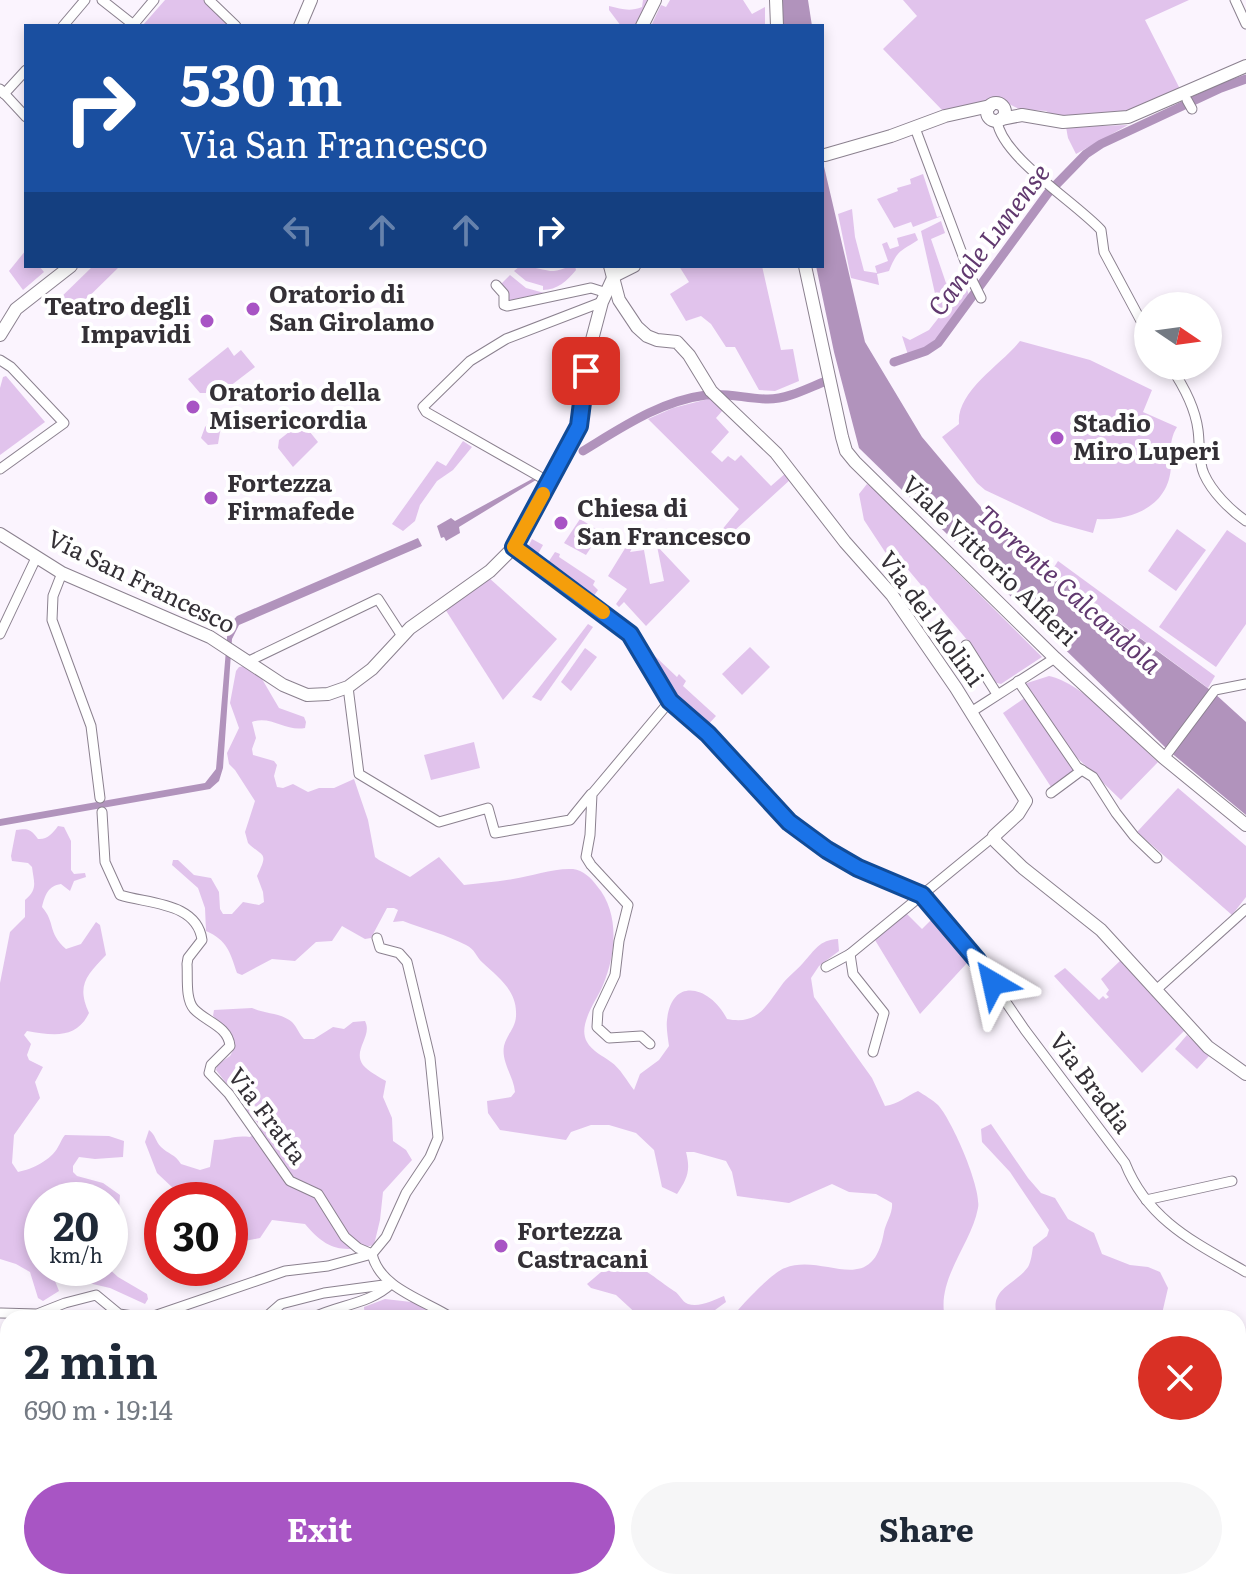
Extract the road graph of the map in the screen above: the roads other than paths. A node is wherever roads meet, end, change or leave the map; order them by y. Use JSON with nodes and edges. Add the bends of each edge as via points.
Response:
{"nodes":[{"id":1,"x":85,"y":0,"type":"edge"},
{"id":2,"x":102,"y":0,"type":"edge"},
{"id":3,"x":154,"y":0,"type":"edge"},
{"id":4,"x":209,"y":0,"type":"edge"},
{"id":5,"x":311,"y":0,"type":"edge"},
{"id":6,"x":655,"y":0,"type":"edge"},
{"id":7,"x":776,"y":0,"type":"edge"},
{"id":8,"x":1235,"y":0,"type":"edge"},
{"id":9,"x":65,"y":24,"type":"edge"},
{"id":10,"x":133,"y":24,"type":"edge"},
{"id":11,"x":135,"y":24,"type":"edge"},
{"id":12,"x":234,"y":24,"type":"edge"},
{"id":13,"x":301,"y":24,"type":"edge"},
{"id":14,"x":643,"y":24,"type":"edge"},
{"id":15,"x":777,"y":24,"type":"edge"},
{"id":16,"x":1246,"y":24,"type":"edge"},
{"id":17,"x":1246,"y":66,"type":"edge"},
{"id":18,"x":24,"y":72,"type":"edge"},
{"id":19,"x":2,"y":91,"type":"edge"},
{"id":20,"x":995,"y":113,"type":"junction"},
{"id":21,"x":24,"y":115,"type":"edge"},
{"id":22,"x":915,"y":128,"type":"junction"},
{"id":23,"x":825,"y":155,"type":"dead end"},
{"id":24,"x":68,"y":268,"type":"edge"},
{"id":25,"x":622,"y":268,"type":"edge"},
{"id":26,"x":805,"y":268,"type":"edge"},
{"id":27,"x":496,"y":285,"type":"dead end"},
{"id":28,"x":981,"y":298,"type":"dead end"},
{"id":29,"x":612,"y":302,"type":"junction"},
{"id":30,"x":1134,"y":309,"type":"edge"},
{"id":31,"x":0,"y":335,"type":"edge"},
{"id":32,"x":0,"y":360,"type":"edge"},
{"id":33,"x":1179,"y":380,"type":"edge"},
{"id":34,"x":0,"y":469,"type":"edge"},
{"id":35,"x":549,"y":482,"type":"junction"},
{"id":36,"x":1246,"y":521,"type":"edge"},
{"id":37,"x":0,"y":534,"type":"edge"},
{"id":38,"x":514,"y":547,"type":"junction"},
{"id":39,"x":36,"y":558,"type":"junction"},
{"id":40,"x":62,"y":573,"type":"junction"},
{"id":41,"x":0,"y":634,"type":"edge"},
{"id":42,"x":402,"y":636,"type":"junction"},
{"id":43,"x":966,"y":645,"type":"dead end"},
{"id":44,"x":1055,"y":658,"type":"junction"},
{"id":45,"x":249,"y":661,"type":"junction"},
{"id":46,"x":1018,"y":681,"type":"junction"},
{"id":47,"x":1246,"y":684,"type":"edge"},
{"id":48,"x":348,"y":687,"type":"junction"},
{"id":49,"x":997,"y":694,"type":"junction"},
{"id":50,"x":670,"y":701,"type":"junction"},
{"id":51,"x":971,"y":712,"type":"junction"},
{"id":52,"x":1164,"y":758,"type":"junction"},
{"id":53,"x":1082,"y":770,"type":"junction"},
{"id":54,"x":1051,"y":793,"type":"dead end"},
{"id":55,"x":592,"y":794,"type":"junction"},
{"id":56,"x":100,"y":798,"type":"dead end"},
{"id":57,"x":102,"y":812,"type":"dead end"},
{"id":58,"x":1246,"y":825,"type":"edge"},
{"id":59,"x":994,"y":836,"type":"junction"},
{"id":60,"x":1157,"y":858,"type":"dead end"},
{"id":61,"x":922,"y":895,"type":"junction"},
{"id":62,"x":1246,"y":909,"type":"edge"},
{"id":63,"x":377,"y":938,"type":"dead end"},
{"id":64,"x":850,"y":954,"type":"junction"},
{"id":65,"x":826,"y":967,"type":"dead end"},
{"id":66,"x":1156,"y":990,"type":"junction"},
{"id":67,"x":650,"y":1044,"type":"dead end"},
{"id":68,"x":873,"y":1052,"type":"dead end"},
{"id":69,"x":1246,"y":1074,"type":"edge"},
{"id":70,"x":1232,"y":1181,"type":"dead end"},
{"id":71,"x":1146,"y":1200,"type":"junction"},
{"id":72,"x":372,"y":1254,"type":"junction"},
{"id":73,"x":1246,"y":1272,"type":"edge"},
{"id":74,"x":391,"y":1284,"type":"junction"},
{"id":75,"x":47,"y":1310,"type":"edge"},
{"id":76,"x":114,"y":1310,"type":"edge"},
{"id":77,"x":170,"y":1310,"type":"edge"},
{"id":78,"x":274,"y":1310,"type":"edge"},
{"id":79,"x":328,"y":1310,"type":"edge"},
{"id":80,"x":438,"y":1310,"type":"edge"}],
"edges":[{"from":1,"to":9,"type":"street"},
{"from":2,"to":10,"type":"street"},
{"from":3,"to":11,"type":"street"},
{"from":4,"to":12,"type":"street"},
{"from":5,"to":13,"type":"street"},
{"from":6,"to":14,"type":"street"},
{"from":7,"to":15,"type":"street"},
{"from":8,"to":16,"type":"street"},
{"from":17,"to":20,"type":"street","via":[[1128,117],[1063,122]]},
{"from":18,"to":19,"type":"street"},
{"from":19,"to":21,"type":"street"},
{"from":20,"to":22,"type":"street","via":[[969,111]]},
{"from":20,"to":30,"type":"street","via":[[1002,138],[1101,230],[1104,252]]},
{"from":22,"to":23,"type":"street"},
{"from":22,"to":28,"type":"street"},
{"from":24,"to":31,"type":"street","via":[[16,309]]},
{"from":25,"to":29,"type":"street"},
{"from":25,"to":29,"type":"street","name":"Via dei Molini"},
{"from":26,"to":44,"type":"street","name":"Viale Vittorio Alfieri","via":[[846,451]]},
{"from":27,"to":29,"type":"street","via":[[507,306],[591,288]]},
{"from":29,"to":35,"type":"street","name":"Via San Francesco","via":[[599,316],[589,351],[579,426]]},
{"from":29,"to":35,"type":"street","via":[[506,339],[470,361],[423,407]]},
{"from":29,"to":51,"type":"street","name":"Via dei Molini","via":[[647,336],[677,342],[723,405],[776,453],[892,595]]},
{"from":32,"to":34,"type":"street","via":[[64,423]]},
{"from":33,"to":36,"type":"street","via":[[1197,426],[1204,474]]},
{"from":35,"to":38,"type":"street","name":"Via San Francesco"},
{"from":37,"to":39,"type":"street","name":"Via San Francesco"},
{"from":38,"to":42,"type":"street","name":"Via San Francesco"},
{"from":38,"to":50,"type":"street","name":"Via Bradia","via":[[630,634]]},
{"from":39,"to":40,"type":"street","name":"Via San Francesco"},
{"from":39,"to":41,"type":"street"},
{"from":40,"to":45,"type":"street","name":"Via San Francesco","via":[[220,642]]},
{"from":40,"to":56,"type":"street","via":[[53,596],[52,620],[91,726]]},
{"from":42,"to":45,"type":"street","via":[[378,599]]},
{"from":42,"to":48,"type":"street","name":"Via San Francesco"},
{"from":43,"to":49,"type":"street"},
{"from":44,"to":46,"type":"street"},
{"from":44,"to":52,"type":"street","name":"Viale Vittorio Alfieri"},
{"from":45,"to":48,"type":"street","name":"Via San Francesco","via":[[307,695]]},
{"from":46,"to":49,"type":"street"},
{"from":46,"to":53,"type":"street"},
{"from":47,"to":52,"type":"street","via":[[1215,690]]},
{"from":48,"to":55,"type":"street","via":[[359,774],[439,822],[488,808],[495,833],[570,820]]},
{"from":49,"to":51,"type":"street"},
{"from":50,"to":55,"type":"street"},
{"from":50,"to":61,"type":"street","name":"Via Bradia","via":[[802,831],[858,868]]},
{"from":51,"to":59,"type":"street","name":"Via dei Molini","via":[[1026,801]]},
{"from":52,"to":58,"type":"street","name":"Viale Vittorio Alfieri"},
{"from":53,"to":54,"type":"street"},
{"from":53,"to":60,"type":"street"},
{"from":55,"to":67,"type":"street","via":[[586,857],[628,905],[615,975],[598,1011],[597,1027],[609,1038],[641,1036]]},
{"from":57,"to":72,"type":"street","name":"Via Fratta","via":[[105,862],[120,895],[177,908],[201,933],[187,964],[190,1001],[224,1031],[230,1046],[209,1073],[290,1181],[318,1194],[345,1237]]},
{"from":59,"to":61,"type":"street"},
{"from":59,"to":66,"type":"street","via":[[1023,868],[1101,930]]},
{"from":61,"to":64,"type":"street"},
{"from":61,"to":71,"type":"street","name":"Via Bradia","via":[[977,960],[1125,1163]]},
{"from":62,"to":66,"type":"street"},
{"from":63,"to":72,"type":"street","via":[[380,948],[399,953],[407,962],[430,1058],[438,1125],[435,1147]]},
{"from":64,"to":65,"type":"street"},
{"from":64,"to":68,"type":"street","via":[[853,974],[884,1013]]},
{"from":66,"to":69,"type":"street","via":[[1208,1047]]},
{"from":70,"to":71,"type":"street"},
{"from":71,"to":73,"type":"street","name":"Via Bradia","via":[[1189,1241]]},
{"from":72,"to":74,"type":"street"},
{"from":72,"to":77,"type":"street","via":[[285,1271]]},
{"from":74,"to":78,"type":"street","via":[[324,1293]]},
{"from":74,"to":79,"type":"street","via":[[381,1293]]},
{"from":74,"to":80,"type":"street"},
{"from":75,"to":76,"type":"street","via":[[96,1295]]}]}
